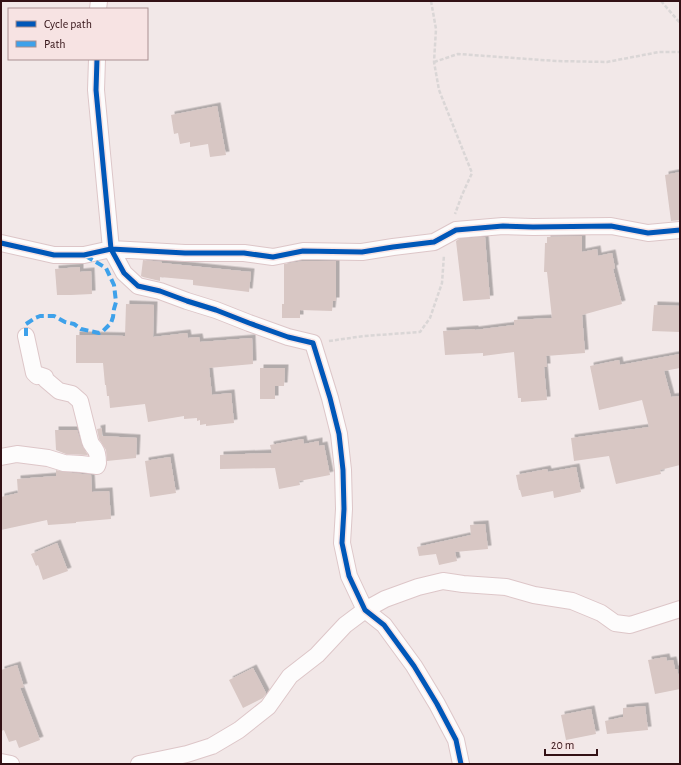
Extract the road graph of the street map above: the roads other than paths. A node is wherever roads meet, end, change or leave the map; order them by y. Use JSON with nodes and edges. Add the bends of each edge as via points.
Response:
{"nodes":[{"id":1,"x":97,"y":60,"type":"edge"},
{"id":2,"x":680,"y":230,"type":"edge"},
{"id":3,"x":1,"y":243,"type":"edge"},
{"id":4,"x":111,"y":248,"type":"junction"},
{"id":5,"x":26,"y":336,"type":"dead end"},
{"id":6,"x":1,"y":457,"type":"edge"},
{"id":7,"x":680,"y":608,"type":"edge"},
{"id":8,"x":365,"y":610,"type":"junction"},
{"id":9,"x":1,"y":762,"type":"edge"},
{"id":10,"x":11,"y":764,"type":"edge"},
{"id":11,"x":139,"y":764,"type":"edge"},
{"id":12,"x":461,"y":764,"type":"edge"}],
"edges":[{"from":1,"to":4,"type":"street","via":[[96,90]]},
{"from":2,"to":4,"type":"street","via":[[648,233],[611,226],[503,226],[456,230],[434,242],[362,252],[303,251],[273,257],[244,253],[185,253]]},
{"from":3,"to":4,"type":"street","via":[[54,255],[84,255]]},
{"from":4,"to":8,"type":"street","via":[[124,274],[138,286],[160,291],[288,337],[313,343],[339,434],[343,470],[342,543],[349,576]]},
{"from":5,"to":6,"type":"street","via":[[34,373],[45,377],[59,392],[72,394],[80,401],[98,463],[92,466],[64,463],[17,454]]},
{"from":7,"to":8,"type":"street","via":[[630,625],[615,623],[601,613],[572,601],[534,595],[506,587],[443,581],[418,586]]},
{"from":8,"to":11,"type":"street","via":[[345,625],[317,655],[290,676],[268,707],[239,730],[212,746]]},
{"from":8,"to":12,"type":"street","via":[[384,625],[414,666],[456,740]]},
{"from":9,"to":10,"type":"street"}]}
